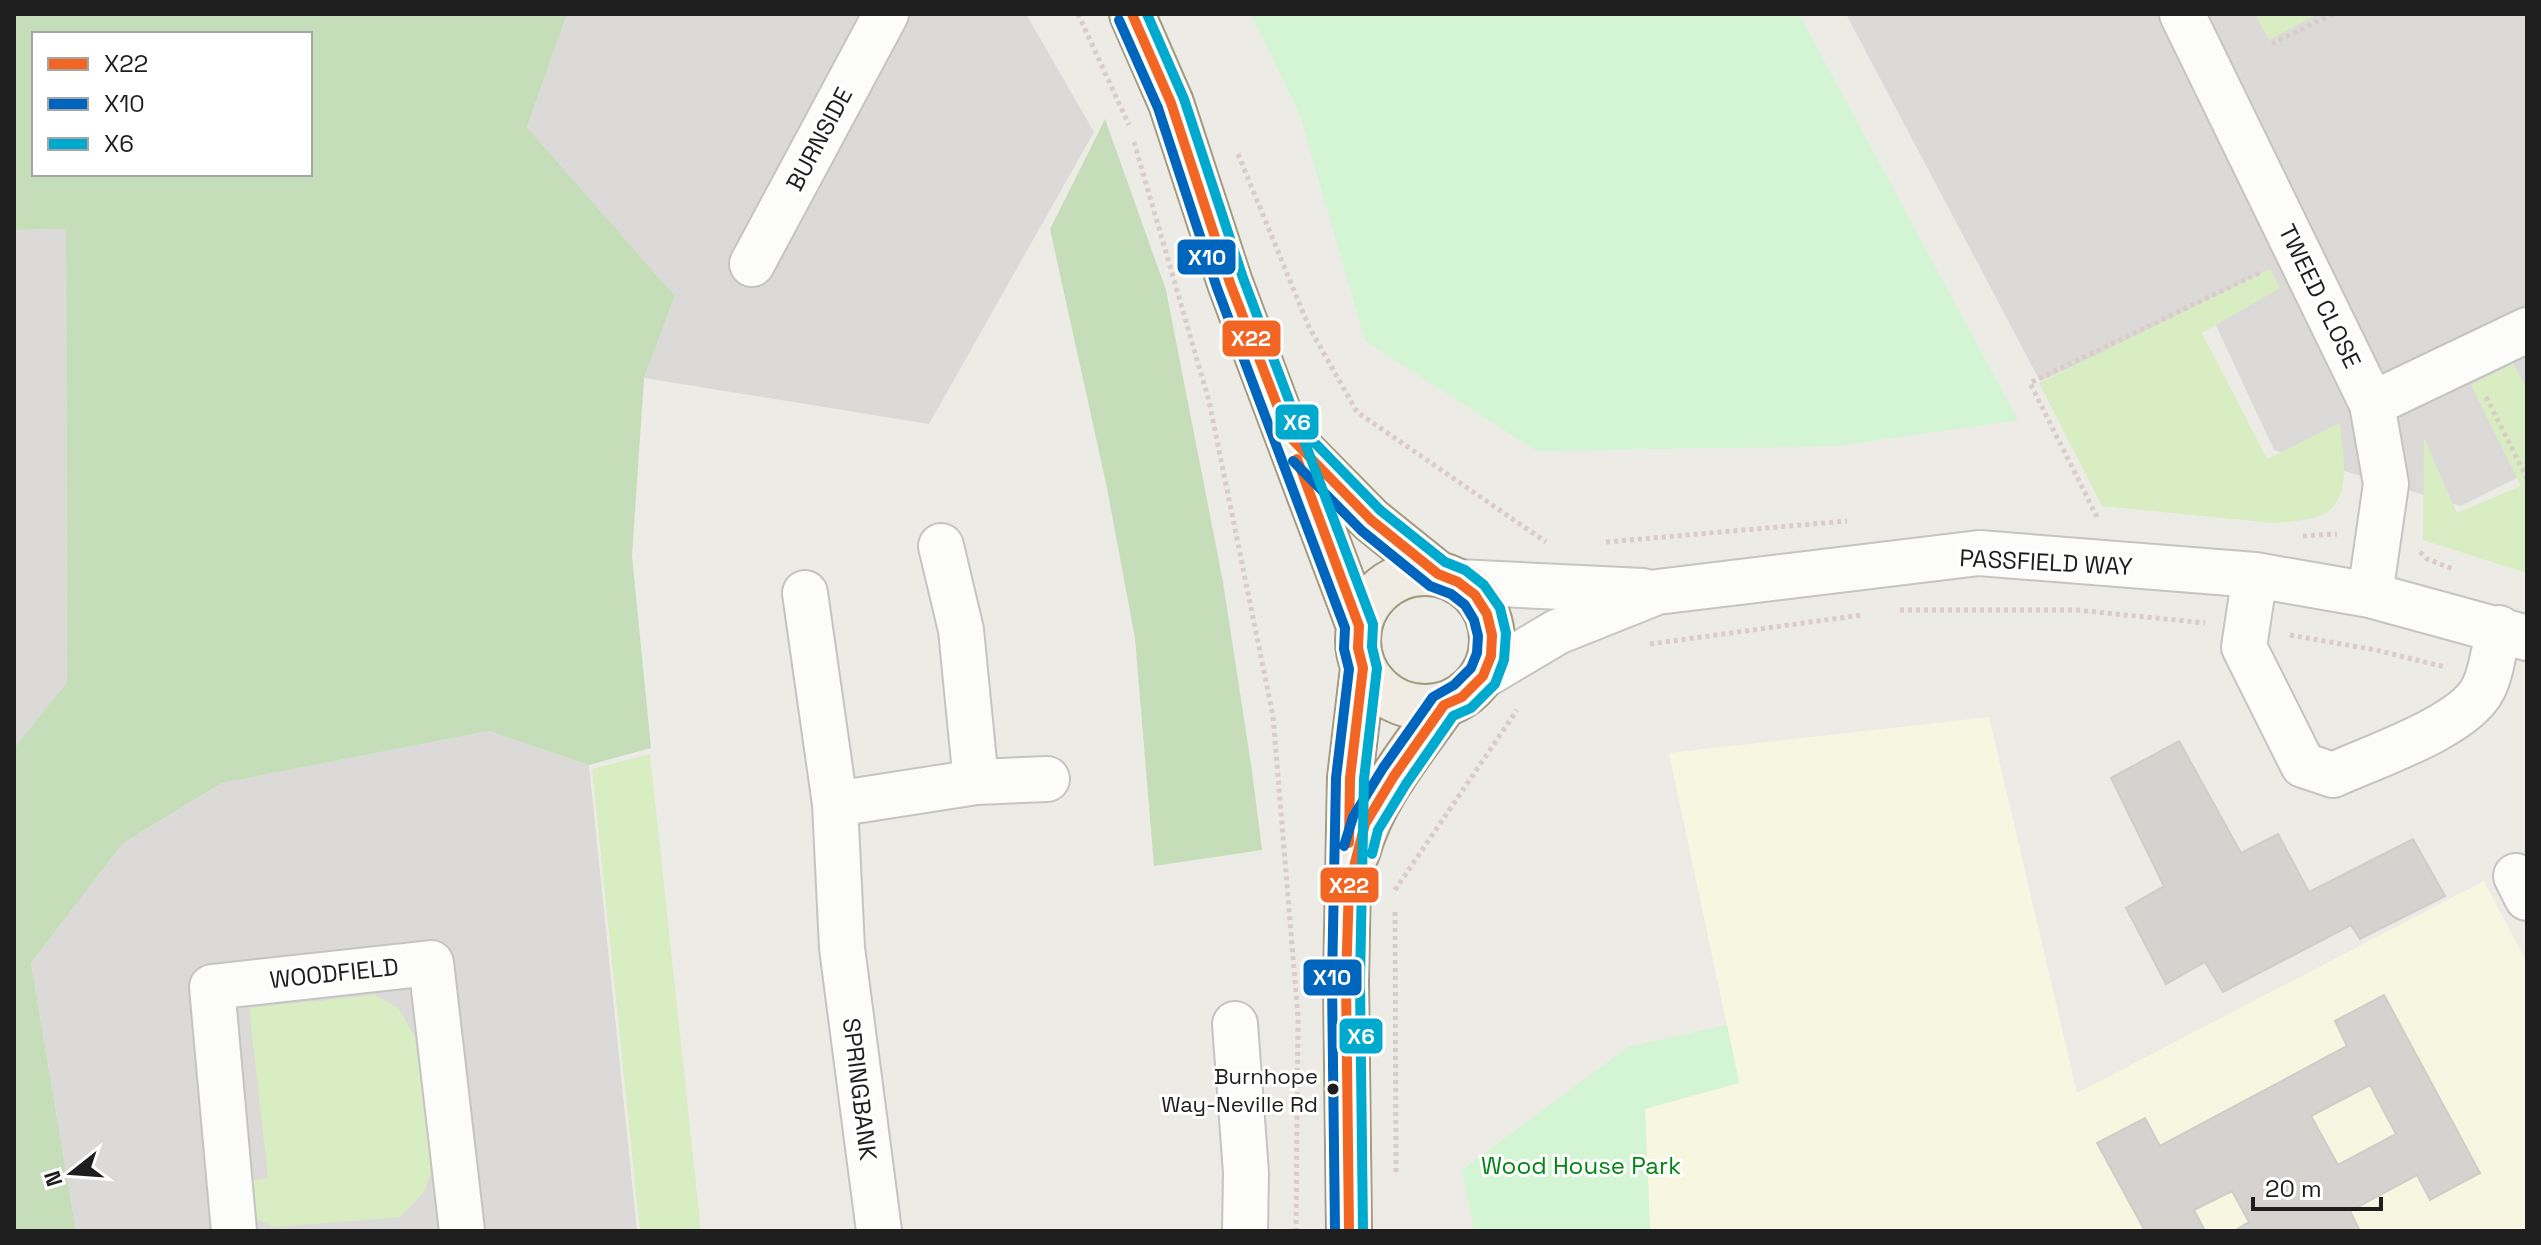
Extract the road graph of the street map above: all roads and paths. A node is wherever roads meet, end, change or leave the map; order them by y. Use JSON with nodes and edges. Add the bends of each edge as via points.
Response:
{"nodes":[{"id":1,"x":886,"y":14,"type":"edge"},
{"id":2,"x":1078,"y":14,"type":"edge"},
{"id":3,"x":1132,"y":14,"type":"edge"},
{"id":4,"x":2182,"y":14,"type":"edge"},
{"id":5,"x":2332,"y":14,"type":"edge"},
{"id":6,"x":2272,"y":44,"type":"dead end"},
{"id":7,"x":1129,"y":126,"type":"dead end"},
{"id":8,"x":1134,"y":142,"type":"dead end"},
{"id":9,"x":1233,"y":142,"type":"dead end"},
{"id":10,"x":752,"y":264,"type":"dead end"},
{"id":11,"x":2263,"y":270,"type":"dead end"},
{"id":12,"x":2527,"y":330,"type":"edge"},
{"id":13,"x":2481,"y":388,"type":"dead end"},
{"id":14,"x":2372,"y":404,"type":"junction"},
{"id":15,"x":1289,"y":436,"type":"junction"},
{"id":16,"x":2527,"y":478,"type":"edge"},
{"id":17,"x":2097,"y":517,"type":"dead end"},
{"id":18,"x":2413,"y":545,"type":"dead end"},
{"id":19,"x":941,"y":546,"type":"dead end"},
{"id":20,"x":1553,"y":547,"type":"dead end"},
{"id":21,"x":2458,"y":570,"type":"dead end"},
{"id":22,"x":2255,"y":575,"type":"junction"},
{"id":23,"x":1448,"y":578,"type":"junction"},
{"id":24,"x":1657,"y":592,"type":"junction"},
{"id":25,"x":805,"y":593,"type":"dead end"},
{"id":26,"x":2370,"y":595,"type":"junction"},
{"id":27,"x":1885,"y":612,"type":"dead end"},
{"id":28,"x":1869,"y":614,"type":"dead end"},
{"id":29,"x":2213,"y":624,"type":"dead end"},
{"id":30,"x":2513,"y":633,"type":"edge"},
{"id":31,"x":2285,"y":634,"type":"dead end"},
{"id":32,"x":1638,"y":646,"type":"dead end"},
{"id":33,"x":1361,"y":647,"type":"junction"},
{"id":34,"x":2452,"y":669,"type":"dead end"},
{"id":35,"x":1483,"y":676,"type":"junction"},
{"id":36,"x":1528,"y":700,"type":"dead end"},
{"id":37,"x":1444,"y":705,"type":"junction"},
{"id":38,"x":1047,"y":779,"type":"dead end"},
{"id":39,"x":976,"y":782,"type":"junction"},
{"id":40,"x":835,"y":804,"type":"junction"},
{"id":41,"x":1349,"y":886,"type":"junction"},
{"id":42,"x":1235,"y":1024,"type":"dead end"},
{"id":43,"x":1396,"y":1184,"type":"dead end"},
{"id":44,"x":1235,"y":1228,"type":"edge"},
{"id":45,"x":234,"y":1231,"type":"edge"},
{"id":46,"x":462,"y":1231,"type":"edge"},
{"id":47,"x":879,"y":1231,"type":"edge"},
{"id":48,"x":1296,"y":1231,"type":"edge"},
{"id":49,"x":1349,"y":1231,"type":"edge"}],
"edges":[{"from":1,"to":10,"type":"street","name":"BURNSIDE"},
{"from":2,"to":7,"type":"path"},
{"from":3,"to":15,"type":"main road","via":[[1171,103],[1230,283]]},
{"from":4,"to":14,"type":"street","name":"TWEED CLOSE"},
{"from":5,"to":6,"type":"path"},
{"from":8,"to":48,"type":"path","via":[[1209,401],[1273,716],[1298,1017]]},
{"from":9,"to":20,"type":"path","via":[[1309,327],[1357,412]]},
{"from":11,"to":17,"type":"path","via":[[2030,383]]},
{"from":12,"to":14,"type":"street"},
{"from":13,"to":16,"type":"path"},
{"from":14,"to":26,"type":"street","name":"TWEED CLOSE","via":[[2386,484]]},
{"from":15,"to":23,"type":"main road","via":[[1371,520]]},
{"from":15,"to":33,"type":"main road"},
{"from":18,"to":21,"type":"path","via":[[2427,559]]},
{"from":19,"to":39,"type":"street","via":[[961,630]]},
{"from":22,"to":24,"type":"street","name":"PASSFIELD WAY","via":[[1979,553]]},
{"from":22,"to":26,"type":"street","name":"PASSFIELD WAY"},
{"from":22,"to":30,"type":"street","via":[[2244,647],[2303,765],[2333,775],[2452,722],[2483,689]]},
{"from":23,"to":24,"type":"street"},
{"from":23,"to":33,"type":"main road","via":[[1417,573],[1380,591],[1367,607]]},
{"from":23,"to":35,"type":"main road","via":[[1475,595],[1487,614],[1491,656]]},
{"from":24,"to":35,"type":"street","name":"PASSFIELD WAY","via":[[1557,632]]},
{"from":25,"to":40,"type":"street","name":"SPRINGBANK"},
{"from":26,"to":30,"type":"street","name":"PASSFIELD WAY"},
{"from":27,"to":29,"type":"path","via":[[2076,610]]},
{"from":28,"to":32,"type":"path"},
{"from":31,"to":34,"type":"path"},
{"from":33,"to":37,"type":"main road","via":[[1381,692],[1406,706]]},
{"from":33,"to":41,"type":"main road","via":[[1350,778]]},
{"from":35,"to":37,"type":"main road","via":[[1462,697]]},
{"from":36,"to":43,"type":"path","via":[[1395,887]]},
{"from":37,"to":41,"type":"main road","via":[[1365,824]]},
{"from":38,"to":39,"type":"street"},
{"from":39,"to":40,"type":"street"},
{"from":40,"to":47,"type":"street","name":"SPRINGBANK","via":[[842,948]]},
{"from":41,"to":49,"type":"main road"},
{"from":42,"to":44,"type":"street","via":[[1246,1173]]},
{"from":45,"to":46,"type":"street","name":"WOODFIELD","via":[[212,987],[431,963]]}]}
